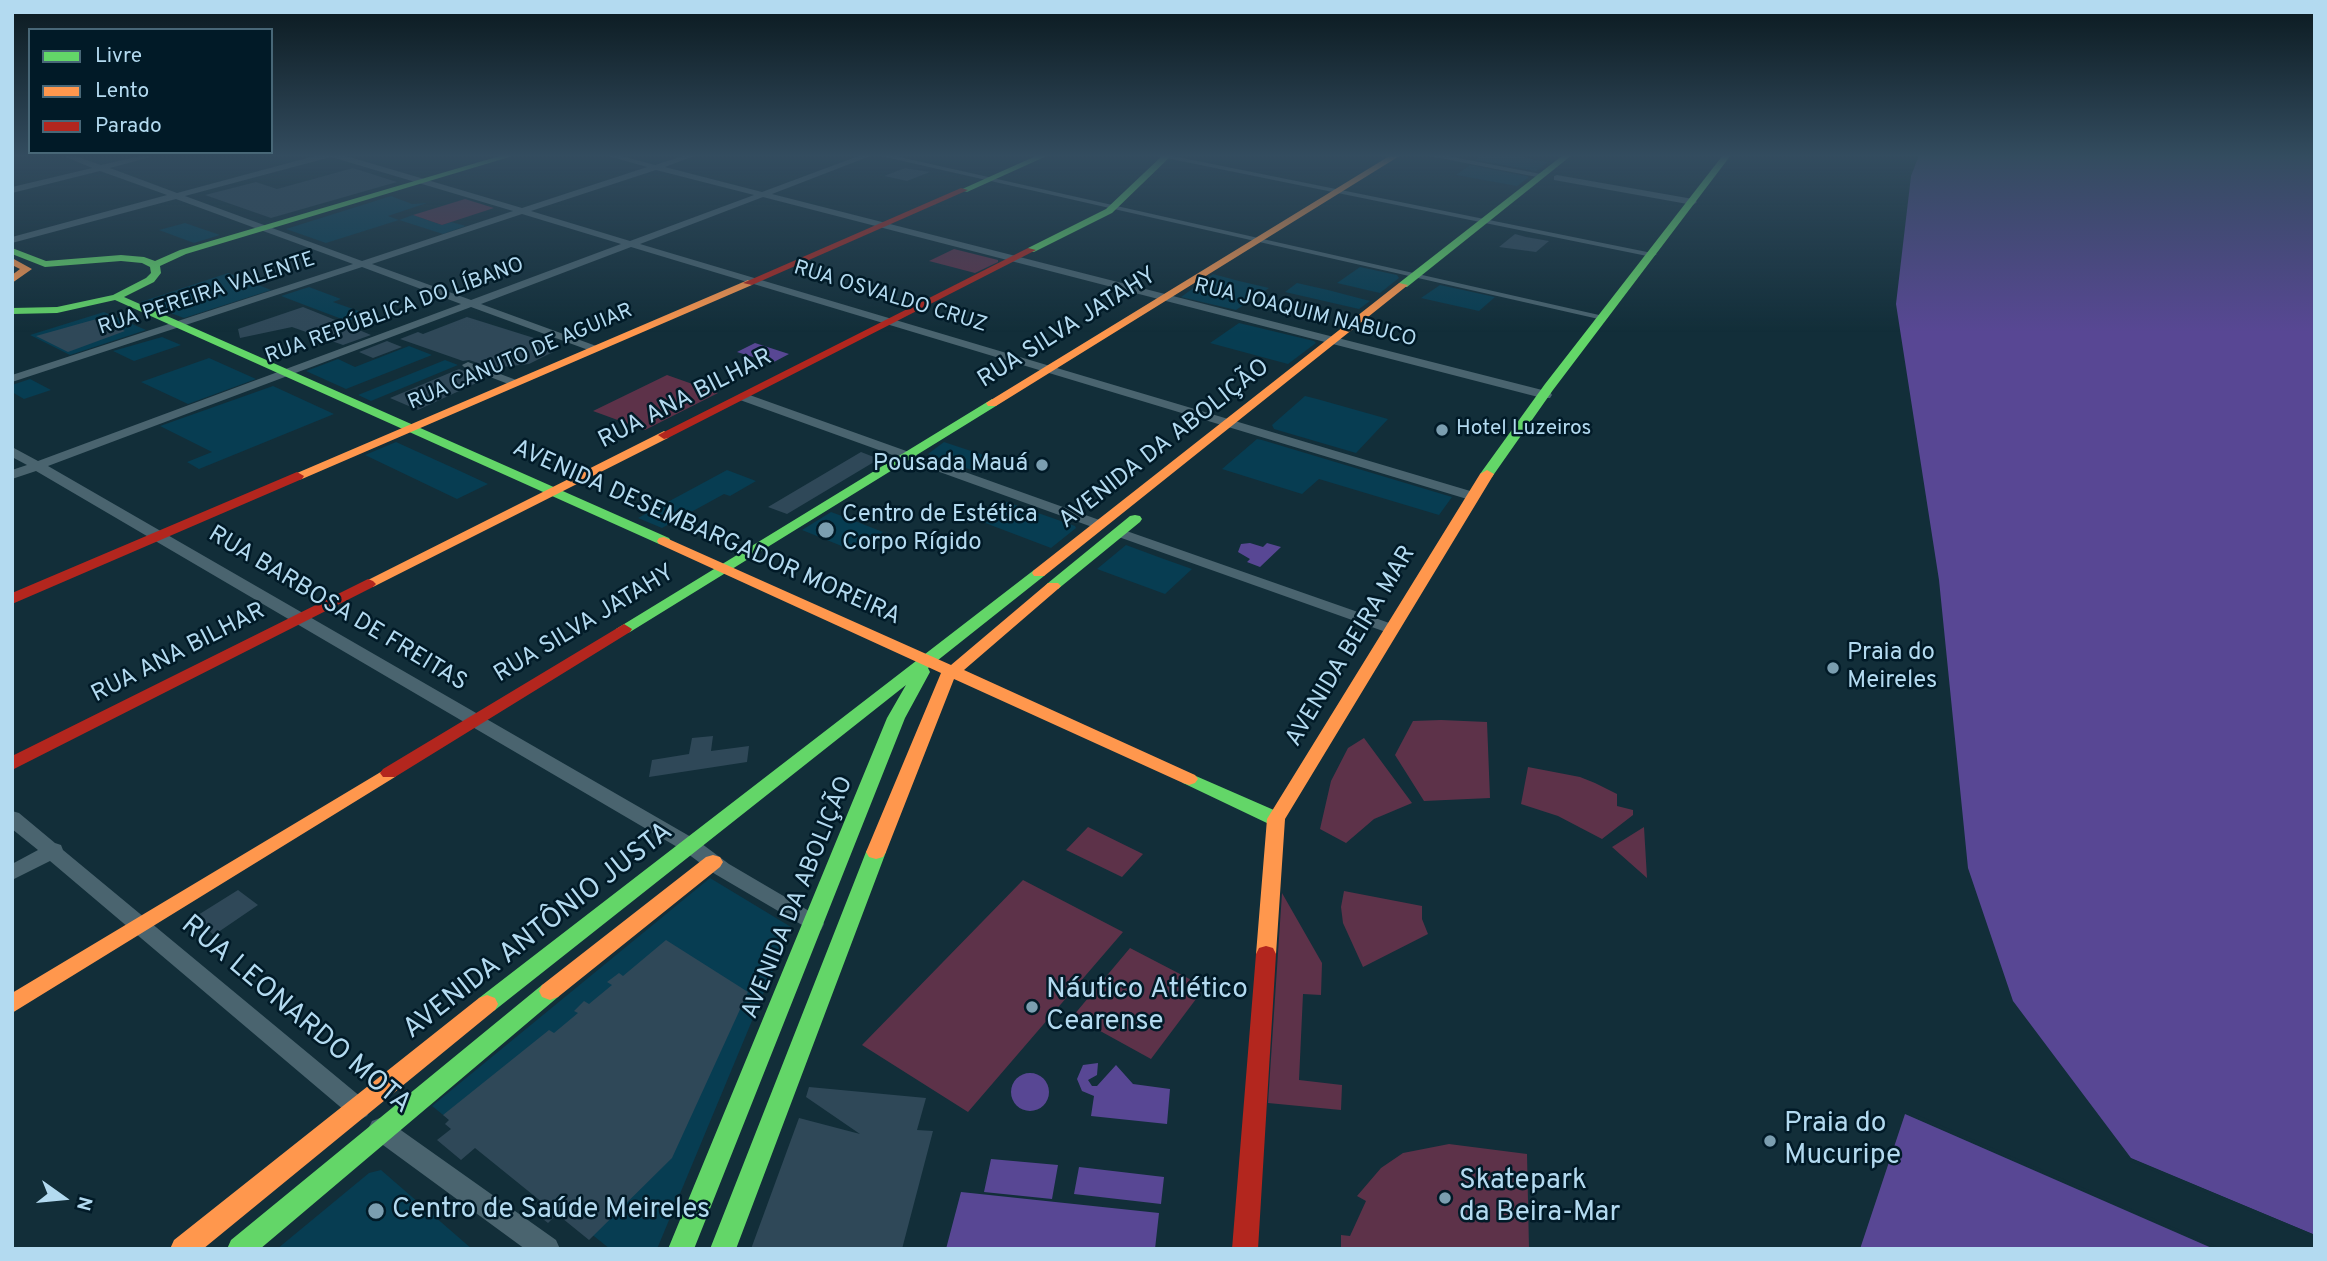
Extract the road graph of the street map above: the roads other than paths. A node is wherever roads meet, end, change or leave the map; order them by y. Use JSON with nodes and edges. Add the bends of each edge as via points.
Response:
{"nodes":[{"id":1,"x":108,"y":214,"type":"edge"},
{"id":2,"x":229,"y":214,"type":"edge"},
{"id":3,"x":315,"y":214,"type":"edge"},
{"id":4,"x":515,"y":214,"type":"edge"},
{"id":5,"x":527,"y":214,"type":"edge"},
{"id":6,"x":711,"y":214,"type":"edge"},
{"id":7,"x":838,"y":214,"type":"edge"},
{"id":8,"x":910,"y":214,"type":"edge"},
{"id":9,"x":1105,"y":214,"type":"edge"},
{"id":10,"x":1142,"y":214,"type":"edge"},
{"id":11,"x":1300,"y":214,"type":"edge"},
{"id":12,"x":1447,"y":214,"type":"edge"},
{"id":13,"x":1504,"y":214,"type":"edge"},
{"id":14,"x":1684,"y":214,"type":"edge"},
{"id":15,"x":1493,"y":223,"type":"junction"},
{"id":16,"x":883,"y":225,"type":"junction"},
{"id":17,"x":267,"y":228,"type":"junction"},
{"id":18,"x":12,"y":240,"type":"edge"},
{"id":19,"x":1258,"y":240,"type":"junction"},
{"id":20,"x":632,"y":244,"type":"junction"},
{"id":21,"x":12,"y":251,"type":"edge"},
{"id":22,"x":1652,"y":254,"type":"junction"},
{"id":23,"x":1016,"y":259,"type":"junction"},
{"id":24,"x":12,"y":261,"type":"edge"},
{"id":25,"x":365,"y":263,"type":"junction"},
{"id":26,"x":155,"y":265,"type":"junction"},
{"id":27,"x":1415,"y":276,"type":"junction"},
{"id":28,"x":1432,"y":279,"type":"junction"},
{"id":29,"x":755,"y":280,"type":"junction"},
{"id":30,"x":12,"y":281,"type":"edge"},
{"id":31,"x":116,"y":296,"type":"junction"},
{"id":32,"x":1163,"y":298,"type":"junction"},
{"id":33,"x":473,"y":304,"type":"junction"},
{"id":34,"x":12,"y":311,"type":"edge"},
{"id":35,"x":1603,"y":317,"type":"junction"},
{"id":36,"x":892,"y":321,"type":"junction"},
{"id":37,"x":179,"y":325,"type":"junction"},
{"id":38,"x":1334,"y":341,"type":"junction"},
{"id":39,"x":1351,"y":345,"type":"junction"},
{"id":40,"x":595,"y":349,"type":"junction"},
{"id":41,"x":468,"y":365,"type":"dead end"},
{"id":42,"x":1047,"y":368,"type":"junction"},
{"id":43,"x":288,"y":373,"type":"junction"},
{"id":44,"x":12,"y":379,"type":"edge"},
{"id":45,"x":515,"y":383,"type":"junction"},
{"id":46,"x":1546,"y":395,"type":"junction"},
{"id":47,"x":744,"y":397,"type":"junction"},
{"id":48,"x":1230,"y":423,"type":"junction"},
{"id":49,"x":410,"y":428,"type":"junction"},
{"id":50,"x":1248,"y":428,"type":"junction"},
{"id":51,"x":12,"y":452,"type":"edge"},
{"id":52,"x":906,"y":455,"type":"junction"},
{"id":53,"x":37,"y":466,"type":"junction"},
{"id":54,"x":12,"y":475,"type":"edge"},
{"id":55,"x":554,"y":492,"type":"junction"},
{"id":56,"x":1169,"y":492,"type":"dead end"},
{"id":57,"x":1472,"y":496,"type":"junction"},
{"id":58,"x":1149,"y":508,"type":"dead end"},
{"id":59,"x":1100,"y":525,"type":"junction"},
{"id":60,"x":1118,"y":532,"type":"junction"},
{"id":61,"x":159,"y":536,"type":"junction"},
{"id":62,"x":724,"y":567,"type":"junction"},
{"id":63,"x":12,"y":599,"type":"edge"},
{"id":64,"x":302,"y":617,"type":"junction"},
{"id":65,"x":1389,"y":628,"type":"junction"},
{"id":66,"x":929,"y":659,"type":"junction"},
{"id":67,"x":951,"y":670,"type":"junction"},
{"id":68,"x":473,"y":721,"type":"junction"},
{"id":69,"x":12,"y":764,"type":"edge"},
{"id":70,"x":12,"y":818,"type":"edge"},
{"id":71,"x":1276,"y":818,"type":"junction"},
{"id":72,"x":691,"y":846,"type":"junction"},
{"id":73,"x":54,"y":850,"type":"junction"},
{"id":74,"x":713,"y":862,"type":"junction"},
{"id":75,"x":12,"y":873,"type":"edge"},
{"id":76,"x":814,"y":924,"type":"junction"},
{"id":77,"x":140,"y":925,"type":"junction"},
{"id":78,"x":547,"y":956,"type":"junction"},
{"id":79,"x":573,"y":972,"type":"junction"},
{"id":80,"x":12,"y":1004,"type":"edge"},
{"id":81,"x":359,"y":1110,"type":"junction"},
{"id":82,"x":383,"y":1132,"type":"junction"},
{"id":83,"x":183,"y":1249,"type":"edge"},
{"id":84,"x":240,"y":1249,"type":"edge"},
{"id":85,"x":547,"y":1249,"type":"edge"},
{"id":86,"x":681,"y":1249,"type":"edge"},
{"id":87,"x":723,"y":1249,"type":"edge"},
{"id":88,"x":1245,"y":1249,"type":"edge"}],
"edges":[{"from":1,"to":18,"type":"street"},
{"from":2,"to":17,"type":"street"},
{"from":3,"to":17,"type":"main road"},
{"from":4,"to":25,"type":"street","name":"RUA PEREIRA VALENTE"},
{"from":5,"to":20,"type":"street","name":"RUA OSVALDO CRUZ"},
{"from":6,"to":20,"type":"street","name":"RUA REPÚBLICA DO LÍBANO"},
{"from":7,"to":16,"type":"street","name":"RUA JOAQUIM NABUCO"},
{"from":8,"to":16,"type":"main road","name":"RUA CANUTO DE AGUIAR"},
{"from":9,"to":23,"type":"main road","name":"RUA ANA BILHAR"},
{"from":10,"to":19,"type":"street"},
{"from":11,"to":19,"type":"main road","name":"RUA SILVA JATAHY"},
{"from":12,"to":15,"type":"street"},
{"from":13,"to":15,"type":"main road","name":"AVENIDA DA ABOLIÇÃO"},
{"from":14,"to":22,"type":"main road","name":"AVENIDA BEIRA MAR"},
{"from":15,"to":22,"type":"street"},
{"from":15,"to":27,"type":"main road","name":"AVENIDA DA ABOLIÇÃO"},
{"from":15,"to":28,"type":"main road","name":"AVENIDA DA ABOLIÇÃO"},
{"from":16,"to":23,"type":"street","name":"RUA JOAQUIM NABUCO"},
{"from":16,"to":29,"type":"main road","name":"RUA CANUTO DE AGUIAR"},
{"from":17,"to":25,"type":"street"},
{"from":17,"to":26,"type":"main road","via":[[177,254]]},
{"from":19,"to":27,"type":"street"},
{"from":19,"to":32,"type":"main road","name":"RUA SILVA JATAHY"},
{"from":20,"to":29,"type":"street","name":"RUA OSVALDO CRUZ"},
{"from":20,"to":33,"type":"street","name":"RUA REPÚBLICA DO LÍBANO"},
{"from":21,"to":26,"type":"main road","via":[[45,264],[121,258]]},
{"from":22,"to":35,"type":"main road","name":"AVENIDA BEIRA MAR"},
{"from":23,"to":32,"type":"street","name":"RUA JOAQUIM NABUCO"},
{"from":23,"to":36,"type":"main road","name":"RUA ANA BILHAR"},
{"from":24,"to":30,"type":"main road","via":[[27,269]]},
{"from":25,"to":33,"type":"street"},
{"from":25,"to":37,"type":"street","name":"RUA PEREIRA VALENTE"},
{"from":26,"to":31,"type":"main road","via":[[150,280]]},
{"from":27,"to":28,"type":"street"},
{"from":27,"to":38,"type":"main road","name":"AVENIDA DA ABOLIÇÃO"},
{"from":28,"to":35,"type":"street"},
{"from":28,"to":39,"type":"main road","name":"AVENIDA DA ABOLIÇÃO"},
{"from":29,"to":36,"type":"street","name":"RUA OSVALDO CRUZ"},
{"from":29,"to":40,"type":"main road","name":"RUA CANUTO DE AGUIAR"},
{"from":31,"to":34,"type":"main road","via":[[57,310]]},
{"from":31,"to":37,"type":"main road","name":"AVENIDA DESEMBARGADOR MOREIRA"},
{"from":32,"to":38,"type":"street","name":"RUA JOAQUIM NABUCO"},
{"from":32,"to":42,"type":"main road","name":"RUA SILVA JATAHY"},
{"from":33,"to":40,"type":"street"},
{"from":33,"to":43,"type":"street","name":"RUA REPÚBLICA DO LÍBANO"},
{"from":35,"to":46,"type":"main road","name":"AVENIDA BEIRA MAR"},
{"from":36,"to":42,"type":"street","name":"RUA OSVALDO CRUZ"},
{"from":36,"to":47,"type":"main road","name":"RUA ANA BILHAR"},
{"from":37,"to":43,"type":"main road","name":"AVENIDA DESEMBARGADOR MOREIRA"},
{"from":37,"to":44,"type":"street","name":"RUA PEREIRA VALENTE"},
{"from":38,"to":39,"type":"street","name":"RUA JOAQUIM NABUCO"},
{"from":38,"to":48,"type":"main road","name":"AVENIDA DA ABOLIÇÃO"},
{"from":39,"to":46,"type":"street","name":"RUA JOAQUIM NABUCO"},
{"from":39,"to":50,"type":"main road","name":"AVENIDA DA ABOLIÇÃO"},
{"from":40,"to":45,"type":"main road","name":"RUA CANUTO DE AGUIAR"},
{"from":41,"to":45,"type":"street"},
{"from":42,"to":48,"type":"street","name":"RUA OSVALDO CRUZ"},
{"from":42,"to":52,"type":"main road","name":"RUA SILVA JATAHY"},
{"from":43,"to":49,"type":"main road","name":"AVENIDA DESEMBARGADOR MOREIRA"},
{"from":43,"to":53,"type":"street","name":"RUA REPÚBLICA DO LÍBANO"},
{"from":45,"to":49,"type":"main road","name":"RUA CANUTO DE AGUIAR"},
{"from":46,"to":57,"type":"main road","name":"AVENIDA BEIRA MAR"},
{"from":47,"to":52,"type":"street"},
{"from":47,"to":55,"type":"main road","name":"RUA ANA BILHAR"},
{"from":48,"to":50,"type":"street","name":"RUA OSVALDO CRUZ"},
{"from":48,"to":59,"type":"main road","name":"AVENIDA DA ABOLIÇÃO"},
{"from":49,"to":55,"type":"main road","name":"AVENIDA DESEMBARGADOR MOREIRA"},
{"from":49,"to":61,"type":"main road","name":"RUA CANUTO DE AGUIAR"},
{"from":50,"to":56,"type":"main road","name":"AVENIDA DA ABOLIÇÃO"},
{"from":50,"to":57,"type":"street","name":"RUA OSVALDO CRUZ"},
{"from":51,"to":53,"type":"street","name":"RUA BARBOSA DE FREITAS"},
{"from":52,"to":59,"type":"street"},
{"from":52,"to":62,"type":"main road","name":"RUA SILVA JATAHY"},
{"from":53,"to":54,"type":"street","name":"RUA REPÚBLICA DO LÍBANO"},
{"from":53,"to":61,"type":"street","name":"RUA BARBOSA DE FREITAS"},
{"from":55,"to":62,"type":"main road","name":"AVENIDA DESEMBARGADOR MOREIRA"},
{"from":55,"to":64,"type":"main road","name":"RUA ANA BILHAR"},
{"from":57,"to":65,"type":"main road","name":"AVENIDA BEIRA MAR"},
{"from":58,"to":60,"type":"main road","name":"AVENIDA DA ABOLIÇÃO"},
{"from":59,"to":66,"type":"main road","name":"AVENIDA DA ABOLIÇÃO"},
{"from":60,"to":65,"type":"street"},
{"from":60,"to":67,"type":"main road","name":"AVENIDA DA ABOLIÇÃO"},
{"from":61,"to":63,"type":"main road","name":"RUA CANUTO DE AGUIAR"},
{"from":61,"to":64,"type":"street","name":"RUA BARBOSA DE FREITAS"},
{"from":62,"to":66,"type":"main road","name":"AVENIDA DESEMBARGADOR MOREIRA"},
{"from":62,"to":68,"type":"main road","name":"RUA SILVA JATAHY"},
{"from":64,"to":68,"type":"street","name":"RUA BARBOSA DE FREITAS"},
{"from":64,"to":69,"type":"main road","name":"RUA ANA BILHAR"},
{"from":65,"to":71,"type":"main road","name":"AVENIDA BEIRA MAR"},
{"from":66,"to":67,"type":"main road","name":"AVENIDA DESEMBARGADOR MOREIRA"},
{"from":66,"to":72,"type":"main road","name":"AVENIDA ANTÔNIO JUSTA"},
{"from":66,"to":76,"type":"main road","name":"AVENIDA DA ABOLIÇÃO","via":[[896,718]]},
{"from":67,"to":71,"type":"main road","name":"AVENIDA DESEMBARGADOR MOREIRA"},
{"from":67,"to":87,"type":"main road","name":"AVENIDA DA ABOLIÇÃO","via":[[920,738]]},
{"from":68,"to":72,"type":"street","name":"RUA BARBOSA DE FREITAS"},
{"from":68,"to":77,"type":"main road","name":"RUA SILVA JATAHY"},
{"from":70,"to":73,"type":"street","name":"RUA LEONARDO MOTA"},
{"from":71,"to":88,"type":"main road","name":"AVENIDA BEIRA MAR"},
{"from":72,"to":74,"type":"street","name":"RUA BARBOSA DE FREITAS"},
{"from":72,"to":78,"type":"main road","name":"AVENIDA ANTÔNIO JUSTA"},
{"from":73,"to":75,"type":"street"},
{"from":73,"to":77,"type":"street","name":"RUA LEONARDO MOTA"},
{"from":74,"to":76,"type":"street","name":"RUA BARBOSA DE FREITAS"},
{"from":74,"to":79,"type":"main road","name":"AVENIDA ANTÔNIO JUSTA"},
{"from":76,"to":86,"type":"main road","name":"AVENIDA DA ABOLIÇÃO"},
{"from":77,"to":80,"type":"main road","name":"RUA SILVA JATAHY"},
{"from":77,"to":81,"type":"street","name":"RUA LEONARDO MOTA"},
{"from":78,"to":79,"type":"main road"},
{"from":78,"to":81,"type":"main road","name":"AVENIDA ANTÔNIO JUSTA"},
{"from":79,"to":82,"type":"main road","name":"AVENIDA ANTÔNIO JUSTA"},
{"from":81,"to":82,"type":"street","name":"RUA LEONARDO MOTA"},
{"from":81,"to":83,"type":"main road","name":"AVENIDA ANTÔNIO JUSTA"},
{"from":82,"to":84,"type":"main road","name":"AVENIDA ANTÔNIO JUSTA"},
{"from":82,"to":85,"type":"street","name":"RUA LEONARDO MOTA"}]}
